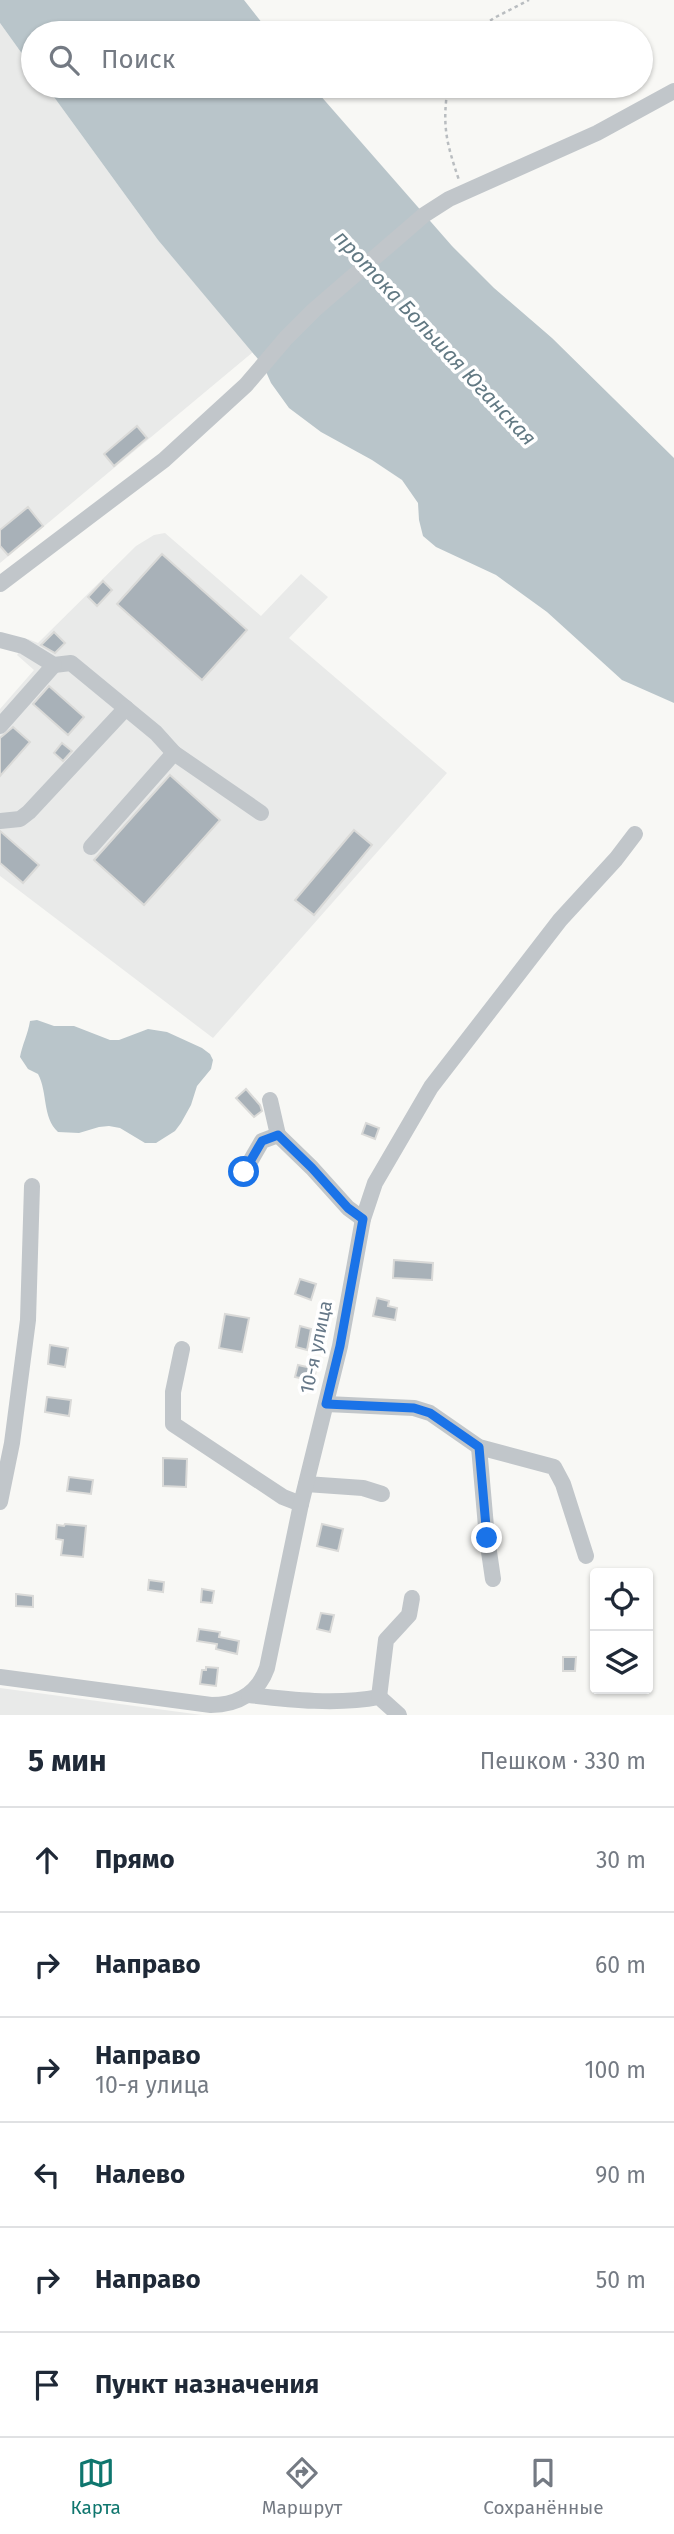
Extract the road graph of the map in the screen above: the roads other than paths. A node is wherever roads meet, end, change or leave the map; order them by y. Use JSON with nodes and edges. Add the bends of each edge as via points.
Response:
{"nodes":[{"id":1,"x":674,"y":91,"type":"edge"},
{"id":2,"x":0,"y":584,"type":"edge"},
{"id":3,"x":0,"y":640,"type":"edge"},
{"id":4,"x":54,"y":665,"type":"junction"},
{"id":5,"x":127,"y":708,"type":"junction"},
{"id":6,"x":0,"y":726,"type":"edge"},
{"id":7,"x":174,"y":753,"type":"junction"},
{"id":8,"x":261,"y":813,"type":"dead end"},
{"id":9,"x":0,"y":821,"type":"edge"},
{"id":10,"x":635,"y":834,"type":"dead end"},
{"id":11,"x":91,"y":847,"type":"dead end"},
{"id":12,"x":270,"y":1100,"type":"dead end"},
{"id":13,"x":278,"y":1135,"type":"junction"},
{"id":14,"x":244,"y":1172,"type":"dead end"},
{"id":15,"x":32,"y":1186,"type":"dead end"},
{"id":16,"x":363,"y":1219,"type":"junction"},
{"id":17,"x":182,"y":1349,"type":"dead end"},
{"id":18,"x":326,"y":1404,"type":"junction"},
{"id":19,"x":479,"y":1447,"type":"junction"},
{"id":20,"x":306,"y":1484,"type":"junction"},
{"id":21,"x":383,"y":1494,"type":"dead end"},
{"id":22,"x":0,"y":1502,"type":"edge"},
{"id":23,"x":301,"y":1504,"type":"junction"},
{"id":24,"x":586,"y":1556,"type":"dead end"},
{"id":25,"x":493,"y":1578,"type":"dead end"},
{"id":26,"x":412,"y":1598,"type":"dead end"},
{"id":27,"x":0,"y":1677,"type":"edge"},
{"id":28,"x":249,"y":1695,"type":"junction"},
{"id":29,"x":379,"y":1697,"type":"junction"},
{"id":30,"x":400,"y":1715,"type":"edge"}],
"edges":[{"from":1,"to":2,"type":"street","via":[[424,215],[314,310],[246,385],[164,460]]},
{"from":3,"to":4,"type":"street","via":[[23,646]]},
{"from":4,"to":5,"type":"street","via":[[71,663]]},
{"from":4,"to":6,"type":"street"},
{"from":5,"to":7,"type":"street"},
{"from":5,"to":9,"type":"street","via":[[29,812],[20,819]]},
{"from":7,"to":8,"type":"street"},
{"from":7,"to":11,"type":"street"},
{"from":10,"to":16,"type":"street","name":"10-я улица","via":[[560,920],[430,1087],[375,1183]]},
{"from":12,"to":13,"type":"street"},
{"from":13,"to":14,"type":"street","via":[[262,1141]]},
{"from":13,"to":16,"type":"street"},
{"from":15,"to":22,"type":"street","via":[[26,1339]]},
{"from":16,"to":18,"type":"street","name":"10-я улица"},
{"from":17,"to":23,"type":"street","via":[[173,1392],[173,1424],[283,1497]]},
{"from":18,"to":19,"type":"street","via":[[414,1408],[430,1413]]},
{"from":18,"to":20,"type":"street","name":"10-я улица"},
{"from":19,"to":24,"type":"street","via":[[554,1467]]},
{"from":19,"to":25,"type":"street"},
{"from":20,"to":21,"type":"street"},
{"from":20,"to":23,"type":"street","name":"10-я улица"},
{"from":23,"to":28,"type":"street","name":"10-я улица","via":[[267,1668]]},
{"from":26,"to":29,"type":"street","via":[[409,1615],[386,1640]]},
{"from":27,"to":28,"type":"street","via":[[211,1705]]},
{"from":28,"to":29,"type":"street","via":[[331,1700]]},
{"from":29,"to":30,"type":"street"}]}
